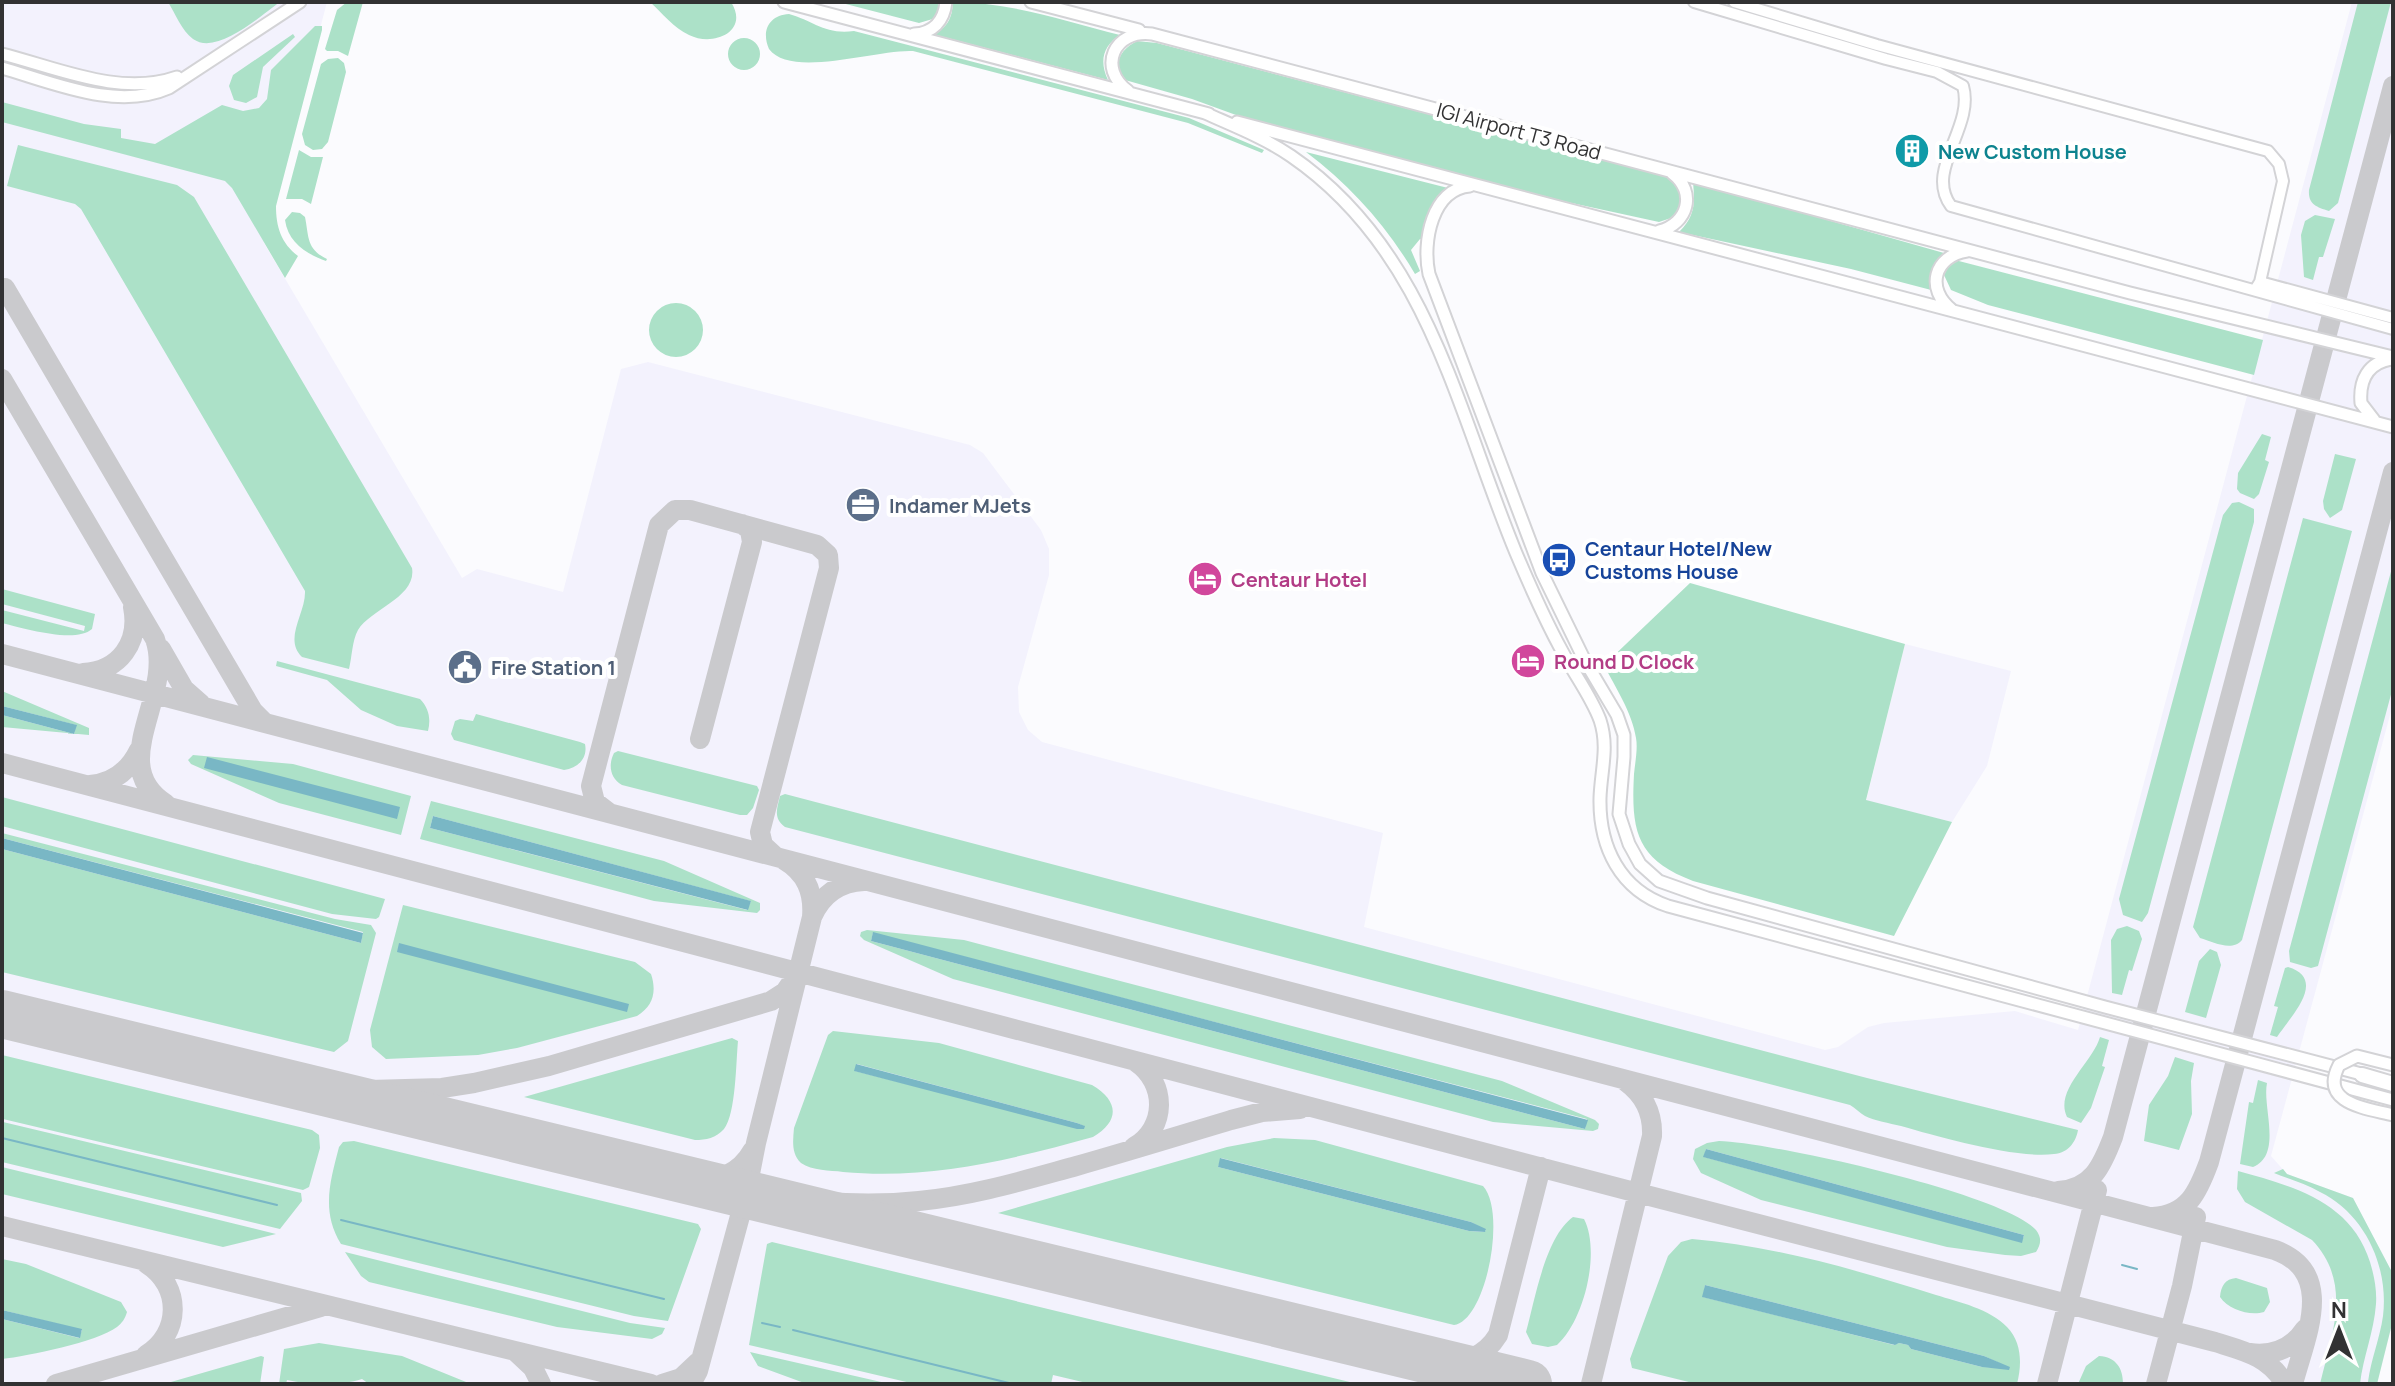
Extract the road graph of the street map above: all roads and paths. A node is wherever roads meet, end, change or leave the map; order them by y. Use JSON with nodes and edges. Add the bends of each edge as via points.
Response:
{"nodes":[{"id":1,"x":300,"y":2,"type":"edge"},
{"id":2,"x":784,"y":2,"type":"edge"},
{"id":3,"x":946,"y":2,"type":"edge"},
{"id":4,"x":1031,"y":2,"type":"edge"},
{"id":5,"x":1694,"y":2,"type":"edge"},
{"id":6,"x":1734,"y":2,"type":"edge"},
{"id":7,"x":907,"y":34,"type":"junction"},
{"id":8,"x":1152,"y":34,"type":"junction"},
{"id":9,"x":2,"y":54,"type":"edge"},
{"id":10,"x":2,"y":68,"type":"edge"},
{"id":11,"x":196,"y":70,"type":"junction"},
{"id":12,"x":1136,"y":95,"type":"junction"},
{"id":13,"x":1205,"y":113,"type":"junction"},
{"id":14,"x":1664,"y":169,"type":"junction"},
{"id":15,"x":1478,"y":185,"type":"junction"},
{"id":16,"x":1649,"y":230,"type":"junction"},
{"id":17,"x":1976,"y":252,"type":"junction"},
{"id":18,"x":2257,"y":286,"type":"junction"},
{"id":19,"x":1960,"y":313,"type":"junction"},
{"id":20,"x":2393,"y":318,"type":"edge"},
{"id":21,"x":2393,"y":329,"type":"edge"},
{"id":22,"x":2393,"y":358,"type":"edge"},
{"id":23,"x":2378,"y":423,"type":"junction"},
{"id":24,"x":2393,"y":427,"type":"edge"},
{"id":25,"x":2393,"y":1065,"type":"edge"},
{"id":26,"x":2362,"y":1075,"type":"joint"},
{"id":27,"x":2393,"y":1082,"type":"edge"},
{"id":28,"x":2393,"y":1100,"type":"edge"},
{"id":29,"x":2393,"y":1115,"type":"edge"}],
"edges":[{"from":1,"to":11,"type":"main road"},
{"from":2,"to":7,"type":"main road"},
{"from":3,"to":7,"type":"main road","via":[[937,25],[928,32]]},
{"from":4,"to":8,"type":"main road"},
{"from":5,"to":18,"type":"street","via":[[1937,72],[1963,86],[1966,109],[1941,183],[1951,206]]},
{"from":6,"to":18,"type":"street","via":[[2268,151],[2279,164],[2283,181]]},
{"from":7,"to":12,"type":"main road"},
{"from":8,"to":12,"type":"main road","via":[[1132,34],[1112,56],[1114,76]]},
{"from":8,"to":14,"type":"main road","name":"IGI Airport T3 Road"},
{"from":9,"to":11,"type":"main road","via":[[129,86],[155,84]]},
{"from":10,"to":11,"type":"main road","via":[[128,98],[158,93]]},
{"from":12,"to":13,"type":"main road"},
{"from":13,"to":15,"type":"main road"},
{"from":13,"to":28,"type":"main road","via":[[1261,138],[1315,174],[1364,221],[1398,267],[1427,323],[1528,581],[1599,717],[1605,739],[1602,832],[1612,859],[1640,893],[1660,904]]},
{"from":14,"to":16,"type":"main road","via":[[1682,182],[1687,202],[1679,222]]},
{"from":14,"to":17,"type":"main road","name":"IGI Airport T3 Road"},
{"from":15,"to":16,"type":"main road"},
{"from":15,"to":26,"type":"main road","via":[[1453,190],[1441,201],[1427,254],[1429,274],[1542,573],[1617,715],[1624,735],[1619,814],[1629,844],[1649,873],[1707,898]]},
{"from":16,"to":19,"type":"main road"},
{"from":17,"to":19,"type":"main road","via":[[1956,253],[1938,272],[1938,294]]},
{"from":17,"to":22,"type":"main road","name":"IGI Airport T3 Road"},
{"from":18,"to":20,"type":"street"},
{"from":18,"to":21,"type":"street"},
{"from":19,"to":23,"type":"main road"},
{"from":22,"to":23,"type":"main road","via":[[2377,362],[2363,380],[2361,403]]},
{"from":23,"to":24,"type":"main road"},
{"from":25,"to":29,"type":"main road","bridge":true,"via":[[2357,1056],[2339,1065],[2333,1081],[2345,1101]]},
{"from":26,"to":27,"type":"highway"}]}
